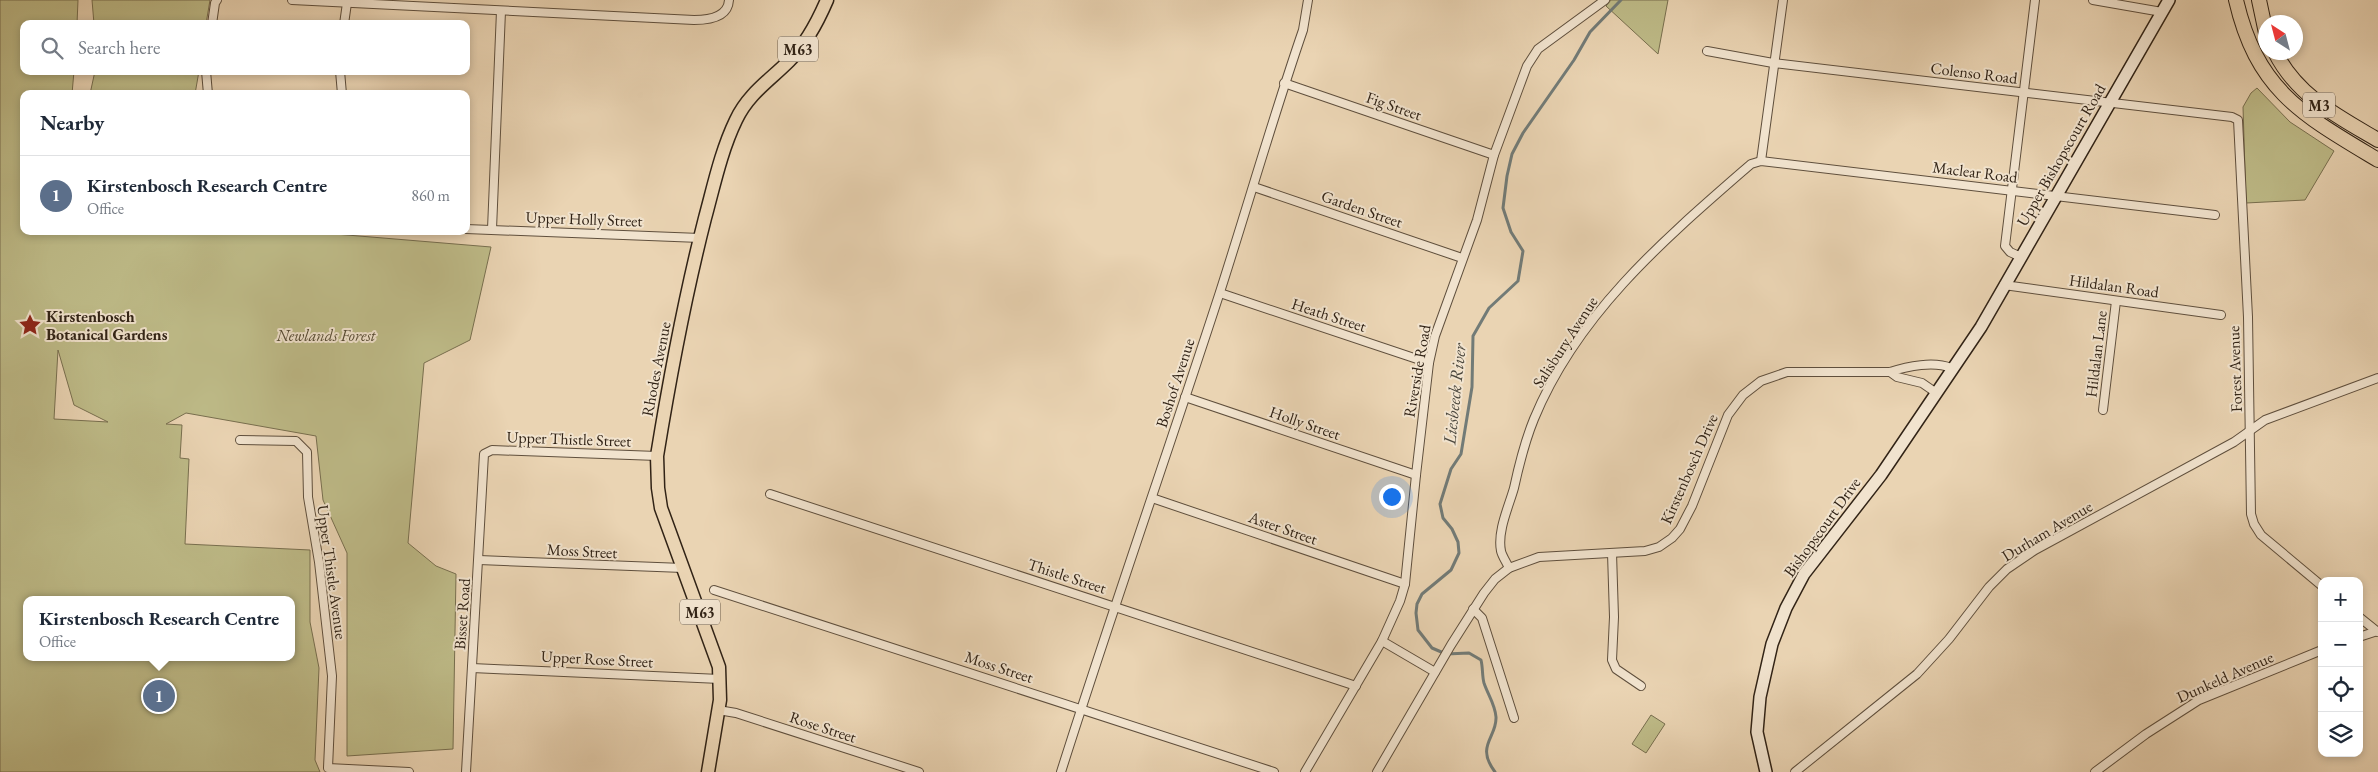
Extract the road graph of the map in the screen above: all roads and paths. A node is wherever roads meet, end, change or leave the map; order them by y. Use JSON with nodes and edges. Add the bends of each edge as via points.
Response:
{"nodes":[{"id":1,"x":217,"y":0,"type":"edge"},
{"id":2,"x":292,"y":0,"type":"edge"},
{"id":3,"x":729,"y":0,"type":"edge"},
{"id":4,"x":826,"y":0,"type":"edge"},
{"id":5,"x":1308,"y":0,"type":"edge"},
{"id":6,"x":1605,"y":0,"type":"edge"},
{"id":7,"x":1782,"y":0,"type":"edge"},
{"id":8,"x":2036,"y":0,"type":"edge"},
{"id":9,"x":2093,"y":0,"type":"edge"},
{"id":10,"x":2169,"y":0,"type":"edge"},
{"id":11,"x":2236,"y":0,"type":"edge"},
{"id":12,"x":2259,"y":0,"type":"edge"},
{"id":13,"x":348,"y":3,"type":"junction"},
{"id":14,"x":501,"y":11,"type":"junction"},
{"id":15,"x":2162,"y":12,"type":"junction"},
{"id":16,"x":2262,"y":15,"type":"edge"},
{"id":17,"x":213,"y":20,"type":"edge"},
{"id":18,"x":345,"y":20,"type":"edge"},
{"id":19,"x":1707,"y":51,"type":"dead end"},
{"id":20,"x":2280,"y":60,"type":"edge"},
{"id":21,"x":1773,"y":64,"type":"junction"},
{"id":22,"x":206,"y":75,"type":"edge"},
{"id":23,"x":340,"y":75,"type":"edge"},
{"id":24,"x":1284,"y":83,"type":"junction"},
{"id":25,"x":207,"y":90,"type":"edge"},
{"id":26,"x":342,"y":90,"type":"edge"},
{"id":27,"x":2024,"y":92,"type":"junction"},
{"id":28,"x":2109,"y":103,"type":"junction"},
{"id":29,"x":2238,"y":120,"type":"joint"},
{"id":30,"x":2378,"y":140,"type":"edge"},
{"id":31,"x":1494,"y":155,"type":"junction"},
{"id":32,"x":2378,"y":160,"type":"edge"},
{"id":33,"x":1761,"y":161,"type":"junction"},
{"id":34,"x":1254,"y":186,"type":"junction"},
{"id":35,"x":2011,"y":191,"type":"junction"},
{"id":36,"x":2056,"y":196,"type":"junction"},
{"id":37,"x":2215,"y":215,"type":"dead end"},
{"id":38,"x":470,"y":229,"type":"edge"},
{"id":39,"x":492,"y":229,"type":"junction"},
{"id":40,"x":700,"y":238,"type":"junction"},
{"id":41,"x":2020,"y":257,"type":"junction"},
{"id":42,"x":1462,"y":258,"type":"junction"},
{"id":43,"x":2004,"y":285,"type":"junction"},
{"id":44,"x":1220,"y":293,"type":"junction"},
{"id":45,"x":2116,"y":301,"type":"junction"},
{"id":46,"x":2222,"y":315,"type":"dead end"},
{"id":47,"x":1981,"y":327,"type":"joint"},
{"id":48,"x":1429,"y":363,"type":"junction"},
{"id":49,"x":1952,"y":368,"type":"junction"},
{"id":50,"x":1890,"y":372,"type":"junction"},
{"id":51,"x":2378,"y":378,"type":"edge"},
{"id":52,"x":1935,"y":392,"type":"junction"},
{"id":53,"x":1185,"y":397,"type":"junction"},
{"id":54,"x":2103,"y":410,"type":"dead end"},
{"id":55,"x":2251,"y":429,"type":"junction"},
{"id":56,"x":240,"y":440,"type":"dead end"},
{"id":57,"x":657,"y":456,"type":"junction"},
{"id":58,"x":483,"y":457,"type":"joint"},
{"id":59,"x":1416,"y":475,"type":"junction"},
{"id":60,"x":770,"y":494,"type":"dead end"},
{"id":61,"x":1152,"y":498,"type":"junction"},
{"id":62,"x":1612,"y":553,"type":"junction"},
{"id":63,"x":479,"y":560,"type":"junction"},
{"id":64,"x":683,"y":568,"type":"junction"},
{"id":65,"x":1509,"y":568,"type":"junction"},
{"id":66,"x":2318,"y":583,"type":"edge"},
{"id":67,"x":1405,"y":584,"type":"junction"},
{"id":68,"x":714,"y":590,"type":"dead end"},
{"id":69,"x":1114,"y":606,"type":"junction"},
{"id":70,"x":1473,"y":609,"type":"junction"},
{"id":71,"x":2363,"y":620,"type":"edge"},
{"id":72,"x":2377,"y":632,"type":"edge"},
{"id":73,"x":2363,"y":637,"type":"edge"},
{"id":74,"x":1382,"y":641,"type":"junction"},
{"id":75,"x":2318,"y":652,"type":"edge"},
{"id":76,"x":472,"y":668,"type":"junction"},
{"id":77,"x":1437,"y":668,"type":"junction"},
{"id":78,"x":720,"y":678,"type":"junction"},
{"id":79,"x":1356,"y":686,"type":"junction"},
{"id":80,"x":1641,"y":686,"type":"dead end"},
{"id":81,"x":1081,"y":708,"type":"junction"},
{"id":82,"x":718,"y":710,"type":"junction"},
{"id":83,"x":1514,"y":718,"type":"dead end"},
{"id":84,"x":904,"y":770,"type":"edge"},
{"id":85,"x":372,"y":771,"type":"edge"},
{"id":86,"x":410,"y":772,"type":"edge"},
{"id":87,"x":466,"y":772,"type":"edge"},
{"id":88,"x":708,"y":772,"type":"edge"},
{"id":89,"x":919,"y":772,"type":"edge"},
{"id":90,"x":1061,"y":772,"type":"edge"},
{"id":91,"x":1274,"y":772,"type":"edge"},
{"id":92,"x":1305,"y":772,"type":"edge"},
{"id":93,"x":1377,"y":772,"type":"edge"},
{"id":94,"x":1766,"y":772,"type":"edge"},
{"id":95,"x":1795,"y":772,"type":"edge"},
{"id":96,"x":2095,"y":772,"type":"edge"}],
"edges":[{"from":1,"to":17,"type":"street"},
{"from":2,"to":13,"type":"street"},
{"from":3,"to":14,"type":"street","via":[[727,9],[708,20]]},
{"from":4,"to":40,"type":"main road","name":"Rhodes Avenue","number":"M63","via":[[813,28],[790,60],[758,88],[736,119],[717,173]]},
{"from":5,"to":24,"type":"street","name":"Boshof Avenue","via":[[1303,30]]},
{"from":6,"to":31,"type":"street","name":"Riverside Road","via":[[1532,56]]},
{"from":7,"to":21,"type":"street"},
{"from":8,"to":27,"type":"street"},
{"from":9,"to":15,"type":"street"},
{"from":10,"to":15,"type":"street","name":"Upper Bishopscourt Road"},
{"from":11,"to":32,"type":"highway","number":"M3","via":[[2242,28],[2253,52],[2282,95],[2309,118]]},
{"from":12,"to":16,"type":"highway"},
{"from":13,"to":14,"type":"street"},
{"from":13,"to":18,"type":"street"},
{"from":14,"to":39,"type":"street"},
{"from":15,"to":28,"type":"street","name":"Upper Bishopscourt Road"},
{"from":19,"to":21,"type":"street","name":"Colenso Road"},
{"from":20,"to":30,"type":"highway","number":"M3","via":[[2293,81],[2318,104]]},
{"from":21,"to":27,"type":"street","name":"Colenso Road"},
{"from":21,"to":33,"type":"street"},
{"from":22,"to":25,"type":"street"},
{"from":23,"to":26,"type":"street"},
{"from":24,"to":31,"type":"street","name":"Fig Street"},
{"from":24,"to":34,"type":"street","name":"Boshof Avenue"},
{"from":27,"to":28,"type":"street","name":"Colenso Road"},
{"from":27,"to":35,"type":"street"},
{"from":28,"to":29,"type":"street","name":"Colenso Road"},
{"from":28,"to":36,"type":"street","name":"Upper Bishopscourt Road"},
{"from":29,"to":55,"type":"street","name":"Forest Avenue"},
{"from":31,"to":42,"type":"street","name":"Riverside Road","via":[[1477,220]]},
{"from":33,"to":35,"type":"street","name":"Maclear Road"},
{"from":33,"to":65,"type":"street","name":"Salisbury Avenue","via":[[1751,164],[1654,249],[1590,323],[1559,372],[1534,419],[1502,531],[1501,550]]},
{"from":34,"to":42,"type":"street","name":"Garden Street"},
{"from":34,"to":44,"type":"street","name":"Boshof Avenue"},
{"from":35,"to":36,"type":"street","name":"Maclear Road"},
{"from":35,"to":41,"type":"street","via":[[2005,246]]},
{"from":36,"to":37,"type":"street","name":"Maclear Road"},
{"from":36,"to":41,"type":"street","name":"Upper Bishopscourt Road"},
{"from":38,"to":39,"type":"street","name":"Upper Holly Street"},
{"from":39,"to":40,"type":"street","name":"Upper Holly Street"},
{"from":40,"to":57,"type":"main road","name":"Rhodes Avenue","number":"M63"},
{"from":41,"to":43,"type":"street","name":"Upper Bishopscourt Road"},
{"from":42,"to":48,"type":"street","name":"Riverside Road"},
{"from":43,"to":45,"type":"street","name":"Hildalan Road"},
{"from":43,"to":47,"type":"street","name":"Upper Bishopscourt Road"},
{"from":44,"to":48,"type":"street","name":"Heath Street"},
{"from":44,"to":53,"type":"street","name":"Boshof Avenue"},
{"from":45,"to":46,"type":"street","name":"Hildalan Road"},
{"from":45,"to":54,"type":"street","name":"Hildalan Lane"},
{"from":47,"to":49,"type":"street","name":"Bishopscourt Drive"},
{"from":48,"to":59,"type":"street","name":"Riverside Road"},
{"from":49,"to":50,"type":"street","name":"Kirstenbosch Drive","via":[[1942,364]]},
{"from":49,"to":52,"type":"street","name":"Bishopscourt Drive"},
{"from":50,"to":52,"type":"street","name":"Kirstenbosch Drive","via":[[1922,383]]},
{"from":50,"to":62,"type":"street","name":"Kirstenbosch Drive","via":[[1787,372],[1762,381],[1744,395],[1728,415],[1680,529],[1659,547]]},
{"from":51,"to":55,"type":"street","name":"Durham Avenue","via":[[2264,420]]},
{"from":52,"to":94,"type":"street","name":"Bishopscourt Drive","via":[[1881,475],[1804,574],[1786,608],[1772,644],[1760,697],[1757,732]]},
{"from":53,"to":59,"type":"street","name":"Holly Street"},
{"from":53,"to":61,"type":"street","name":"Boshof Avenue"},
{"from":55,"to":66,"type":"street","name":"Forest Avenue","via":[[2251,514],[2254,524],[2261,535]]},
{"from":55,"to":95,"type":"street","name":"Durham Avenue","via":[[2234,442],[2035,550],[2007,569],[1917,674]]},
{"from":56,"to":85,"type":"street","name":"Upper Thistle Avenue","via":[[296,442],[308,452],[308,497],[332,676],[328,768]]},
{"from":57,"to":58,"type":"street","name":"Upper Thistle Street","via":[[492,450]]},
{"from":57,"to":64,"type":"main road","name":"Rhodes Avenue","number":"M63","via":[[661,508]]},
{"from":58,"to":63,"type":"street","name":"Bisset Road"},
{"from":59,"to":67,"type":"street","name":"Riverside Road"},
{"from":60,"to":69,"type":"street","name":"Thistle Street"},
{"from":61,"to":67,"type":"street","name":"Aster Street"},
{"from":61,"to":69,"type":"street","name":"Boshof Avenue"},
{"from":62,"to":65,"type":"street","name":"Kirstenbosch Drive","via":[[1539,557]]},
{"from":62,"to":80,"type":"street","via":[[1612,660],[1616,669]]},
{"from":63,"to":64,"type":"street","name":"Moss Street"},
{"from":63,"to":76,"type":"street","name":"Bisset Road"},
{"from":64,"to":78,"type":"main road","name":"Rhodes Avenue","number":"M63","via":[[713,646]]},
{"from":65,"to":70,"type":"street","name":"Kirstenbosch Drive","via":[[1484,592]]},
{"from":67,"to":74,"type":"street","name":"Riverside Road"},
{"from":68,"to":81,"type":"street","name":"Moss Street"},
{"from":69,"to":79,"type":"street","name":"Thistle Street"},
{"from":69,"to":81,"type":"street","name":"Boshof Avenue"},
{"from":70,"to":77,"type":"street","name":"Kirstenbosch Drive"},
{"from":70,"to":83,"type":"street","via":[[1482,618]]},
{"from":71,"to":72,"type":"street"},
{"from":72,"to":73,"type":"street"},
{"from":74,"to":77,"type":"street"},
{"from":74,"to":79,"type":"street","name":"Riverside Road"},
{"from":75,"to":96,"type":"street","name":"Dunkeld Avenue","via":[[2199,700]]},
{"from":76,"to":78,"type":"street","name":"Upper Rose Street"},
{"from":76,"to":87,"type":"street","name":"Bisset Road"},
{"from":77,"to":93,"type":"street","name":"Kirstenbosch Drive"},
{"from":78,"to":82,"type":"main road","name":"Rhodes Avenue","number":"M63"},
{"from":79,"to":92,"type":"street","name":"Riverside Road"},
{"from":81,"to":90,"type":"street","name":"Boshof Avenue"},
{"from":81,"to":91,"type":"street","name":"Moss Street"},
{"from":82,"to":84,"type":"street","name":"Rose Street","via":[[736,713]]},
{"from":82,"to":88,"type":"main road","name":"Rhodes Avenue","number":"M63"},
{"from":84,"to":89,"type":"street","name":"Rose Street"},
{"from":85,"to":86,"type":"street"}]}
